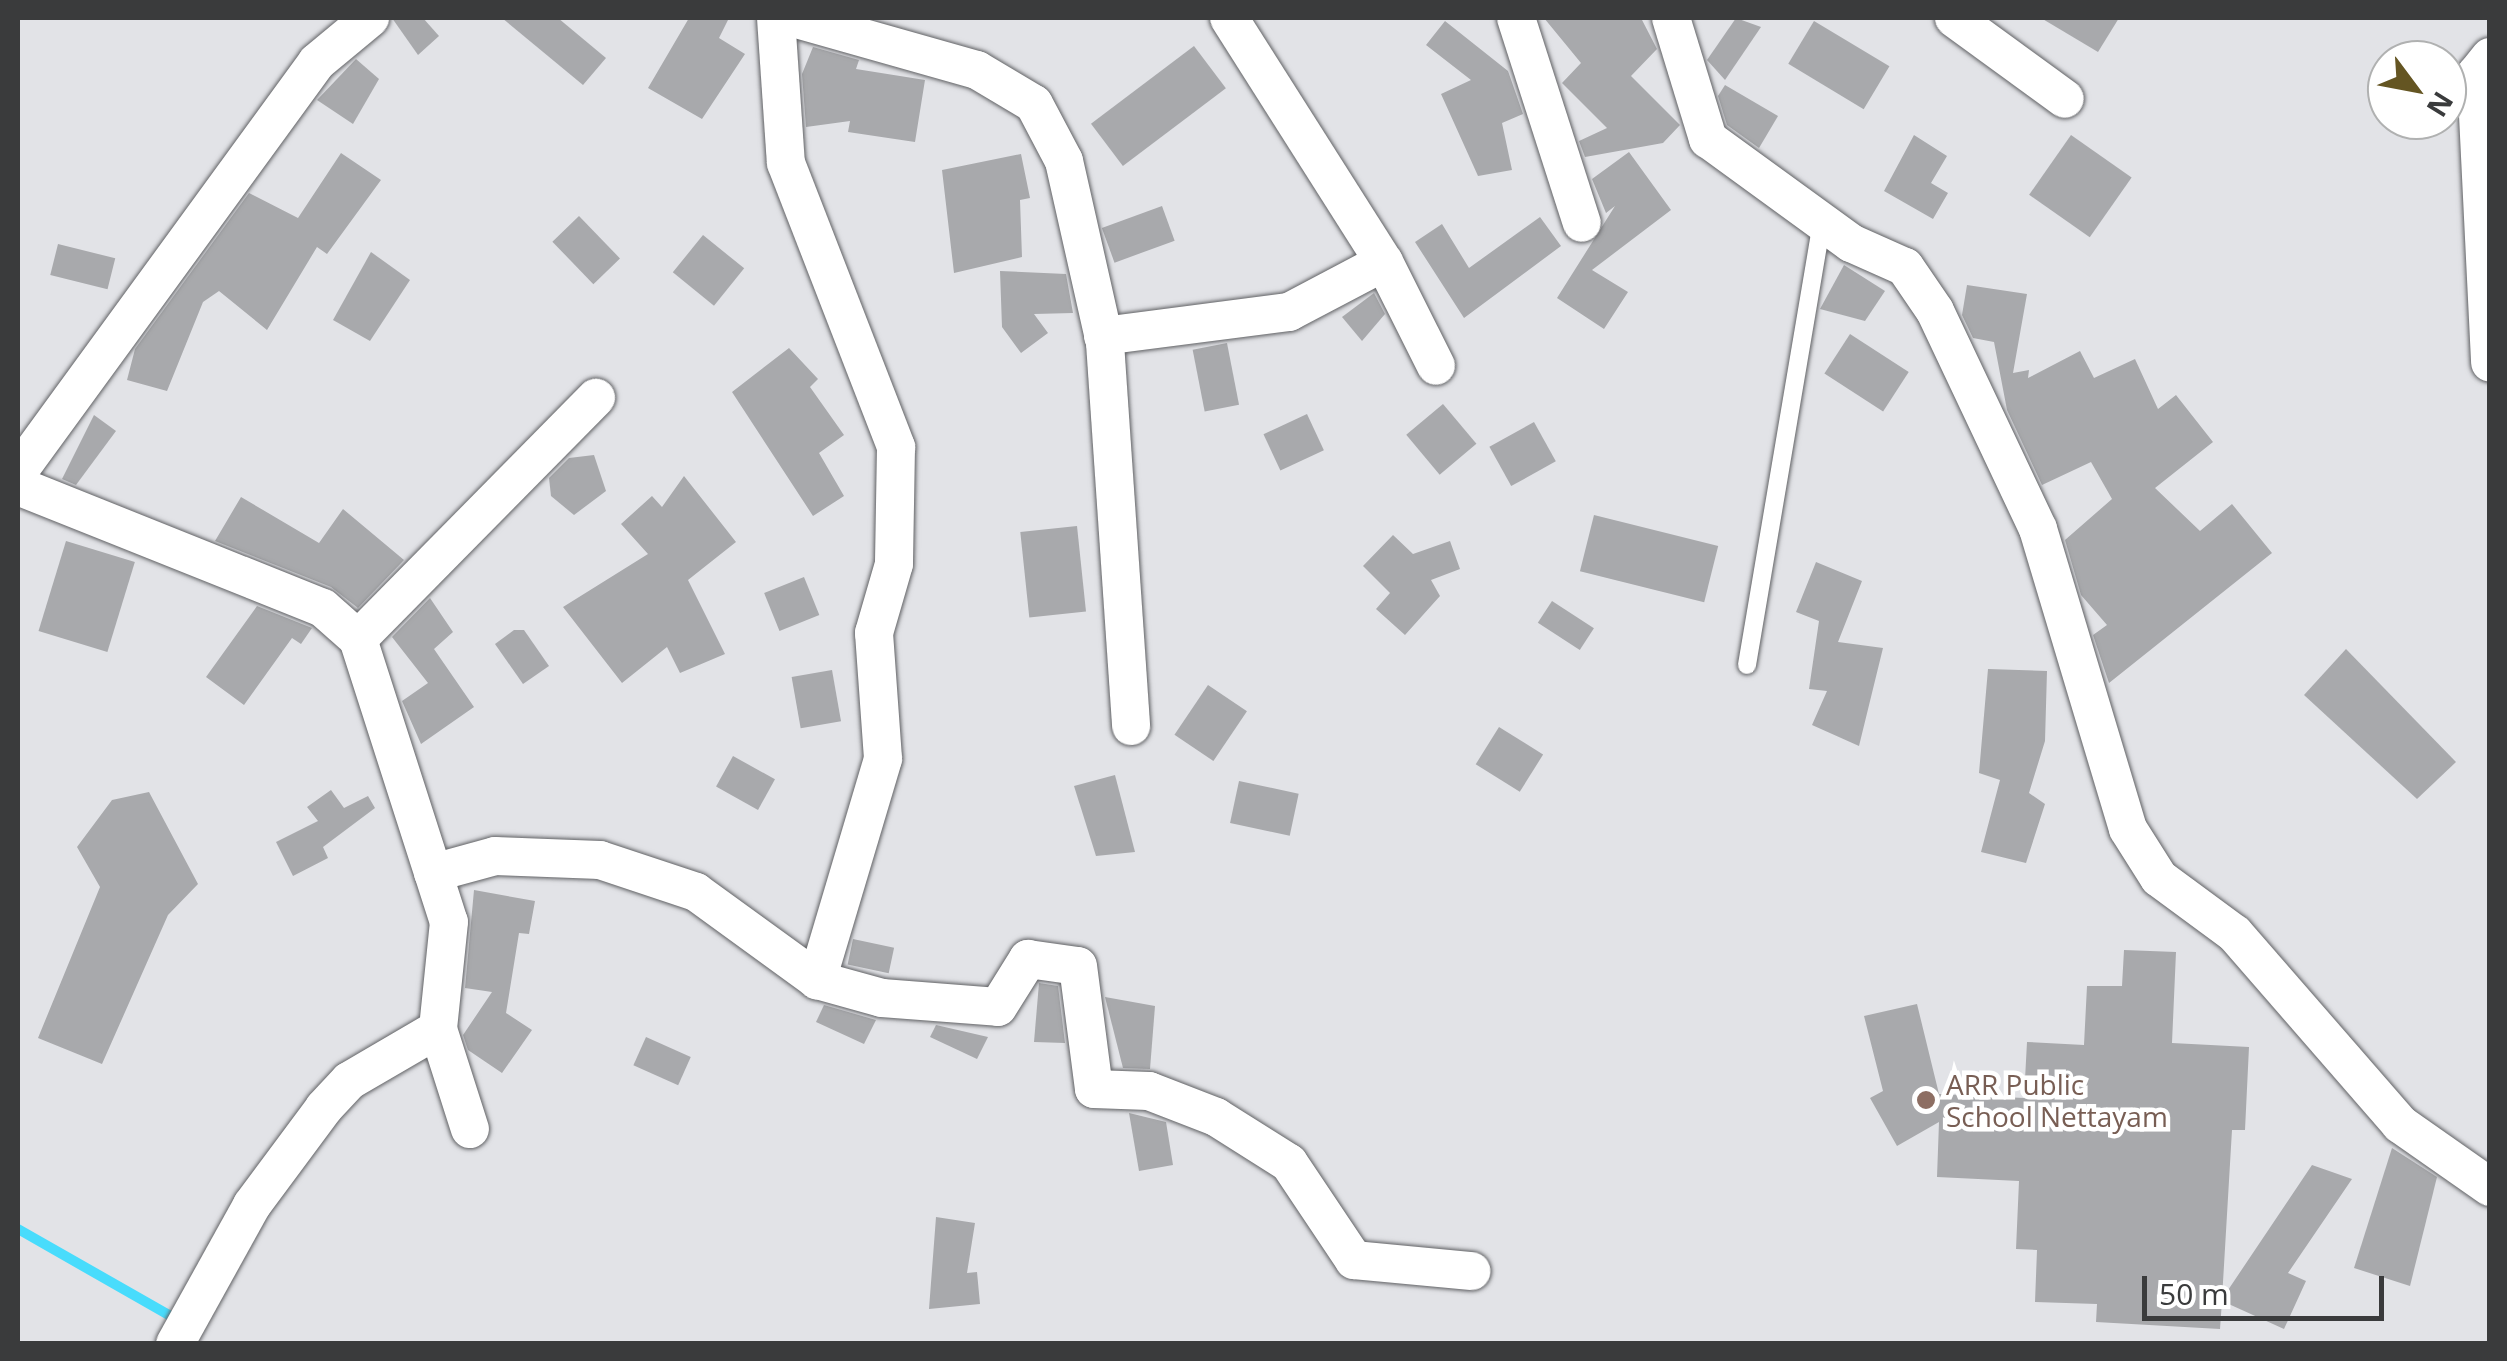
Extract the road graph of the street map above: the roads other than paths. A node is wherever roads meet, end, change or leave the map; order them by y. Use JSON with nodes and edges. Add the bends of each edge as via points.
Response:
{"nodes":[{"id":1,"x":370,"y":18,"type":"edge"},
{"id":2,"x":776,"y":18,"type":"edge"},
{"id":3,"x":793,"y":18,"type":"edge"},
{"id":4,"x":1230,"y":18,"type":"edge"},
{"id":5,"x":1516,"y":18,"type":"edge"},
{"id":6,"x":1671,"y":18,"type":"edge"},
{"id":7,"x":1954,"y":18,"type":"edge"},
{"id":8,"x":2490,"y":57,"type":"edge"},
{"id":9,"x":2065,"y":99,"type":"dead end"},
{"id":10,"x":1582,"y":223,"type":"dead end"},
{"id":11,"x":1822,"y":223,"type":"junction"},
{"id":12,"x":1384,"y":262,"type":"junction"},
{"id":13,"x":1102,"y":336,"type":"junction"},
{"id":14,"x":2490,"y":363,"type":"edge"},
{"id":15,"x":1436,"y":366,"type":"dead end"},
{"id":16,"x":596,"y":398,"type":"dead end"},
{"id":17,"x":18,"y":472,"type":"edge"},
{"id":18,"x":18,"y":486,"type":"edge"},
{"id":19,"x":358,"y":640,"type":"junction"},
{"id":20,"x":1747,"y":664,"type":"dead end"},
{"id":21,"x":1130,"y":726,"type":"dead end"},
{"id":22,"x":433,"y":872,"type":"junction"},
{"id":23,"x":816,"y":980,"type":"junction"},
{"id":24,"x":438,"y":1029,"type":"junction"},
{"id":25,"x":470,"y":1129,"type":"dead end"},
{"id":26,"x":2490,"y":1187,"type":"edge"},
{"id":27,"x":1471,"y":1271,"type":"dead end"},
{"id":28,"x":175,"y":1340,"type":"edge"}],
"edges":[{"from":1,"to":17,"type":"street","via":[[316,62]]},
{"from":2,"to":23,"type":"street","via":[[786,163],[896,448],[894,564],[874,633],[882,759]]},
{"from":3,"to":13,"type":"street","via":[[978,70],[1034,104],[1064,162]]},
{"from":4,"to":12,"type":"street"},
{"from":5,"to":10,"type":"street"},
{"from":6,"to":11,"type":"street","via":[[1708,139]]},
{"from":7,"to":9,"type":"street"},
{"from":8,"to":14,"type":"street","via":[[2476,74]]},
{"from":11,"to":20,"type":"lane"},
{"from":11,"to":26,"type":"street","via":[[1906,267],[1934,310],[2038,529],[2128,829],[2159,878],[2235,934],[2400,1124]]},
{"from":12,"to":13,"type":"street","via":[[1289,312]]},
{"from":12,"to":15,"type":"street"},
{"from":13,"to":21,"type":"street"},
{"from":16,"to":19,"type":"street"},
{"from":18,"to":19,"type":"street","via":[[322,608]]},
{"from":19,"to":22,"type":"street"},
{"from":22,"to":23,"type":"street","via":[[495,856],[600,860],[696,892]]},
{"from":22,"to":24,"type":"street","via":[[448,922]]},
{"from":23,"to":27,"type":"street","via":[[882,998],[998,1007],[1028,958],[1078,966],[1094,1089],[1149,1091],[1216,1118],[1289,1163],[1354,1260]]},
{"from":24,"to":25,"type":"street"},
{"from":24,"to":28,"type":"street","via":[[349,1081],[324,1108],[192,1303]]}]}
